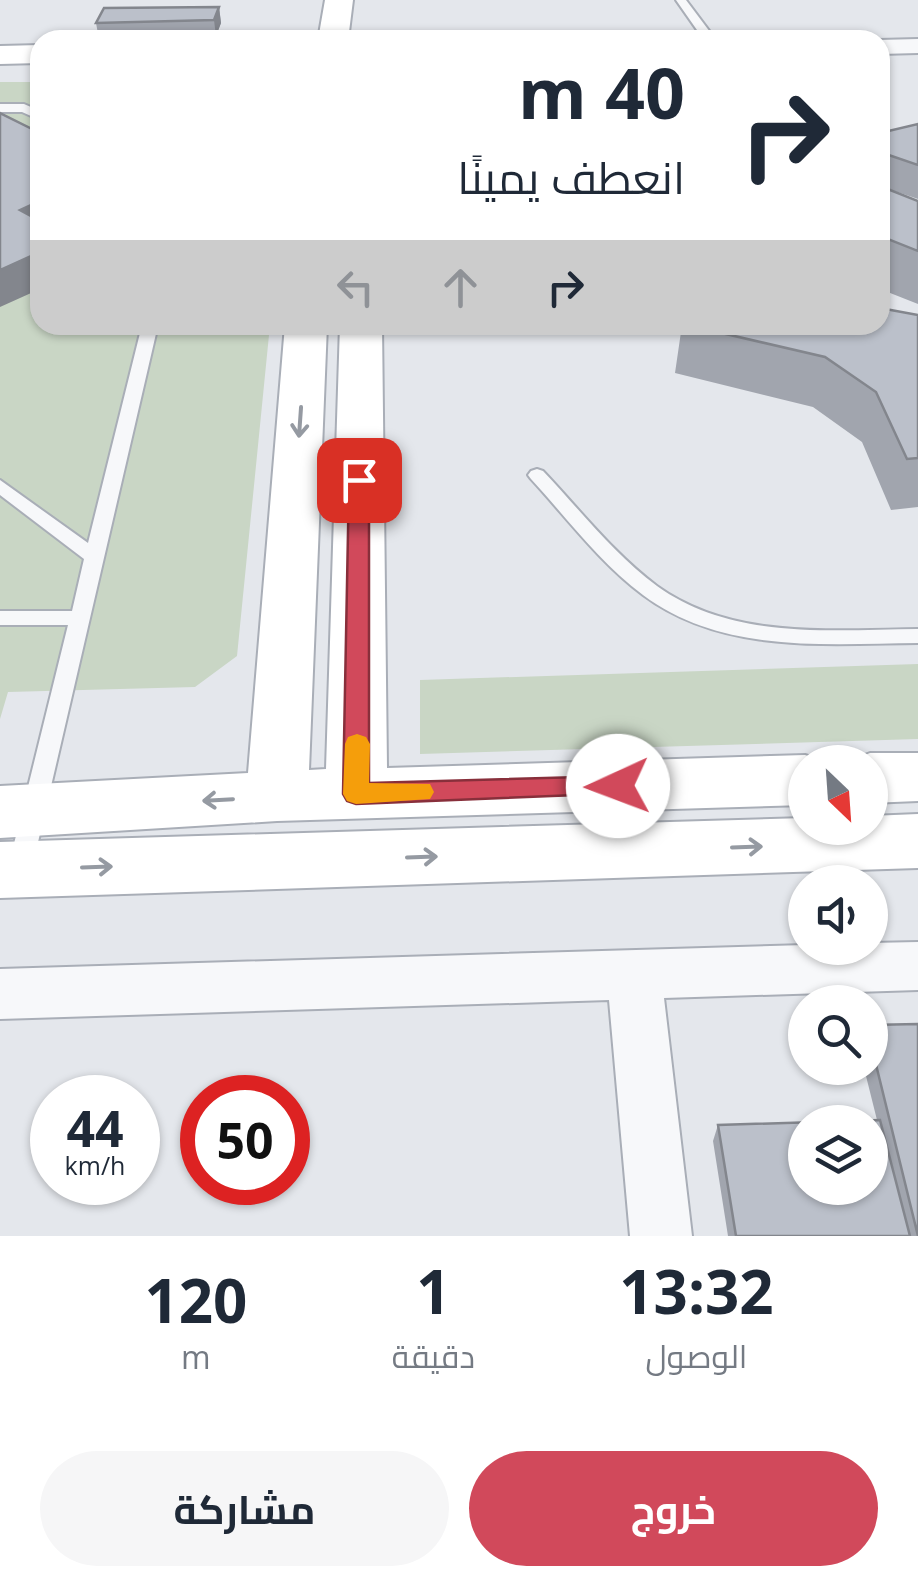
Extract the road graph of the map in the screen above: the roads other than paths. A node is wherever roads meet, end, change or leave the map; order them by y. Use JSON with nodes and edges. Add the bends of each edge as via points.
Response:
{"nodes":[{"id":1,"x":340,"y":0,"type":"edge"},
{"id":2,"x":682,"y":0,"type":"edge"},
{"id":3,"x":335,"y":30,"type":"edge"},
{"id":4,"x":703,"y":30,"type":"edge"},
{"id":5,"x":918,"y":46,"type":"edge"},
{"id":6,"x":890,"y":47,"type":"edge"},
{"id":7,"x":0,"y":54,"type":"edge"},
{"id":8,"x":30,"y":54,"type":"edge"},
{"id":9,"x":30,"y":69,"type":"edge"},
{"id":10,"x":0,"y":70,"type":"edge"},
{"id":11,"x":0,"y":108,"type":"edge"},
{"id":12,"x":30,"y":111,"type":"edge"},
{"id":13,"x":148,"y":335,"type":"edge"},
{"id":14,"x":305,"y":335,"type":"edge"},
{"id":15,"x":361,"y":335,"type":"edge"},
{"id":16,"x":537,"y":474,"type":"dead end"},
{"id":17,"x":0,"y":486,"type":"edge"},
{"id":18,"x":96,"y":558,"type":"junction"},
{"id":19,"x":0,"y":618,"type":"edge"},
{"id":20,"x":82,"y":618,"type":"junction"},
{"id":21,"x":918,"y":636,"type":"edge"},
{"id":22,"x":918,"y":777,"type":"edge"},
{"id":23,"x":888,"y":778,"type":"edge"},
{"id":24,"x":788,"y":781,"type":"edge"},
{"id":25,"x":356,"y":794,"type":"junction"},
{"id":26,"x":276,"y":796,"type":"junction"},
{"id":27,"x":13,"y":840,"type":"edge"},
{"id":28,"x":918,"y":841,"type":"edge"},
{"id":29,"x":918,"y":966,"type":"edge"},
{"id":30,"x":634,"y":975,"type":"junction"},
{"id":31,"x":0,"y":994,"type":"edge"},
{"id":32,"x":662,"y":1236,"type":"edge"}],
"edges":[{"from":1,"to":3,"type":"street"},
{"from":2,"to":4,"type":"lane"},
{"from":5,"to":6,"type":"street"},
{"from":7,"to":8,"type":"street"},
{"from":9,"to":10,"type":"street"},
{"from":11,"to":12,"type":"lane"},
{"from":13,"to":18,"type":"lane"},
{"from":14,"to":26,"type":"street","one_way":true},
{"from":15,"to":25,"type":"street"},
{"from":16,"to":21,"type":"lane","via":[[636,577],[670,604],[713,623],[762,634]]},
{"from":17,"to":18,"type":"lane"},
{"from":18,"to":20,"type":"lane"},
{"from":19,"to":20,"type":"lane"},
{"from":20,"to":27,"type":"lane"},
{"from":22,"to":23,"type":"street"},
{"from":24,"to":25,"type":"street"},
{"from":25,"to":26,"type":"street"},
{"from":26,"to":27,"type":"street","one_way":true},
{"from":27,"to":28,"type":"street","one_way":true},
{"from":29,"to":30,"type":"street"},
{"from":30,"to":31,"type":"street"},
{"from":30,"to":32,"type":"street"}]}
